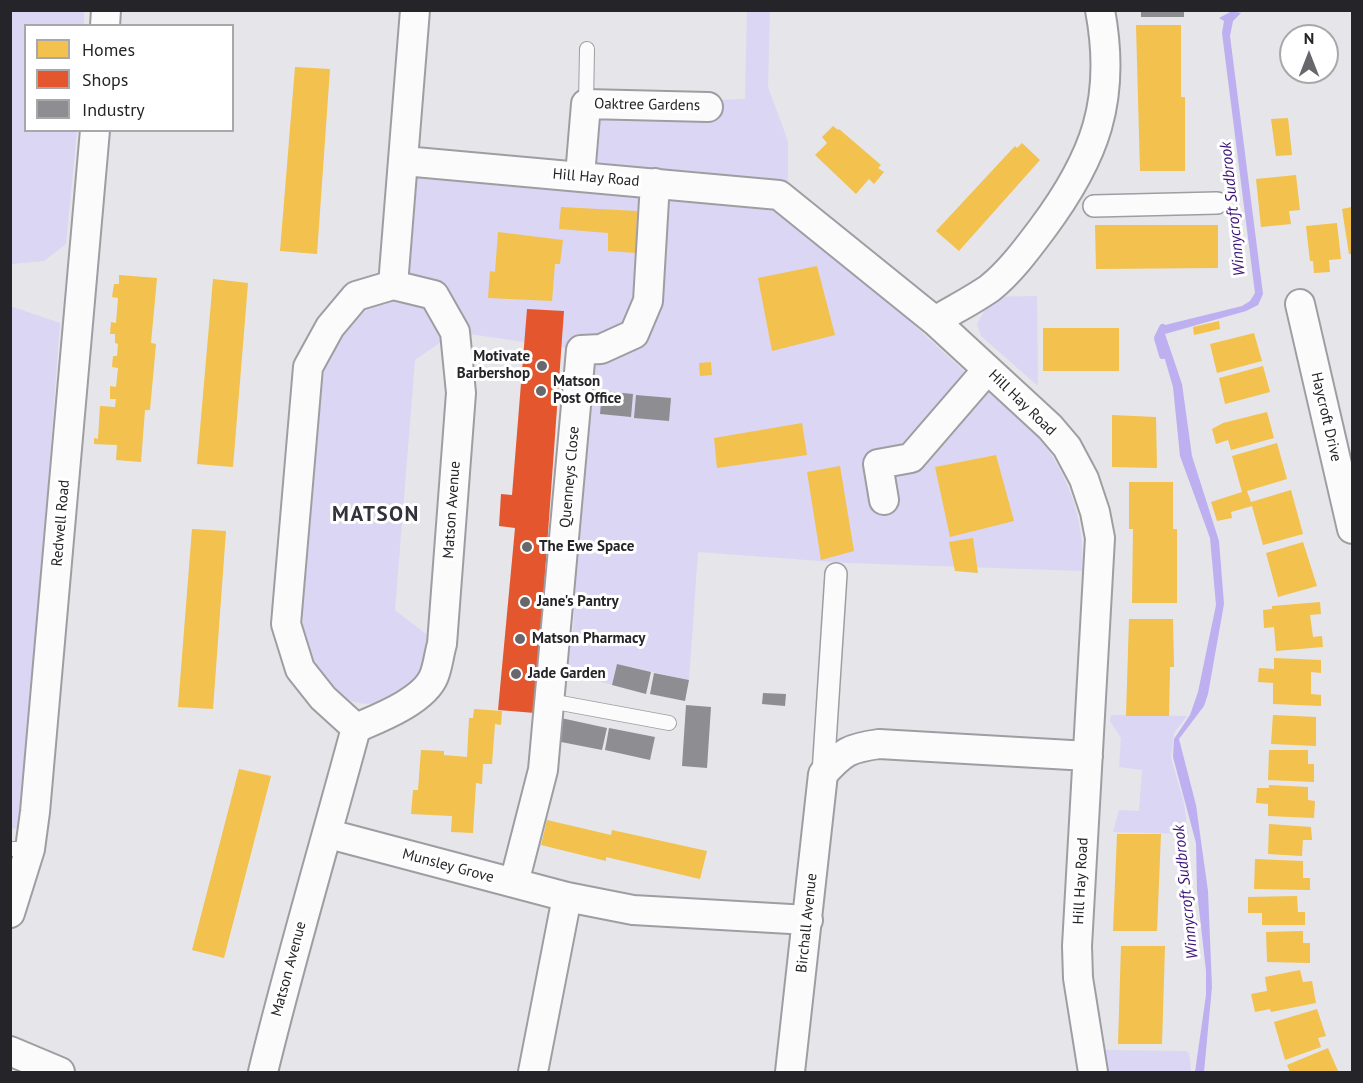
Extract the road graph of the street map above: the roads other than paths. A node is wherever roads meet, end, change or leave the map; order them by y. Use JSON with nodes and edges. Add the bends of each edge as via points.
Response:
{"nodes":[{"id":1,"x":415,"y":10,"type":"edge"},
{"id":2,"x":1100,"y":10,"type":"edge"},
{"id":3,"x":587,"y":49,"type":"dead end"},
{"id":4,"x":586,"y":104,"type":"junction"},
{"id":5,"x":708,"y":107,"type":"dead end"},
{"id":6,"x":95,"y":132,"type":"edge"},
{"id":7,"x":404,"y":161,"type":"junction"},
{"id":8,"x":580,"y":176,"type":"junction"},
{"id":9,"x":655,"y":183,"type":"junction"},
{"id":10,"x":1217,"y":203,"type":"dead end"},
{"id":11,"x":1094,"y":206,"type":"dead end"},
{"id":12,"x":393,"y":285,"type":"junction"},
{"id":13,"x":1300,"y":304,"type":"dead end"},
{"id":14,"x":934,"y":321,"type":"junction"},
{"id":15,"x":987,"y":370,"type":"junction"},
{"id":16,"x":884,"y":500,"type":"dead end"},
{"id":17,"x":1353,"y":529,"type":"edge"},
{"id":18,"x":836,"y":574,"type":"dead end"},
{"id":19,"x":550,"y":701,"type":"junction"},
{"id":20,"x":669,"y":723,"type":"dead end"},
{"id":21,"x":356,"y":728,"type":"junction"},
{"id":22,"x":1088,"y":756,"type":"junction"},
{"id":23,"x":823,"y":774,"type":"junction"},
{"id":24,"x":328,"y":834,"type":"junction"},
{"id":25,"x":20,"y":849,"type":"edge"},
{"id":26,"x":514,"y":883,"type":"junction"},
{"id":27,"x":567,"y":897,"type":"junction"},
{"id":28,"x":10,"y":913,"type":"edge"},
{"id":29,"x":808,"y":920,"type":"junction"},
{"id":30,"x":10,"y":1051,"type":"edge"},
{"id":31,"x":60,"y":1072,"type":"edge"},
{"id":32,"x":263,"y":1072,"type":"edge"},
{"id":33,"x":533,"y":1072,"type":"edge"},
{"id":34,"x":790,"y":1072,"type":"edge"},
{"id":35,"x":1093,"y":1072,"type":"edge"}],
"edges":[{"from":1,"to":7,"type":"street"},
{"from":2,"to":14,"type":"street","via":[[1105,76],[1102,108],[1091,150],[1060,205],[1027,249],[990,287]]},
{"from":3,"to":4,"type":"lane"},
{"from":4,"to":5,"type":"street","name":"Oaktree Gardens"},
{"from":4,"to":8,"type":"street","name":"Oaktree Gardens"},
{"from":6,"to":25,"type":"street","name":"Redwell Road","via":[[43,730]]},
{"from":7,"to":8,"type":"street","name":"Hill Hay Road"},
{"from":7,"to":12,"type":"street"},
{"from":8,"to":9,"type":"street","name":"Hill Hay Road"},
{"from":9,"to":14,"type":"street","name":"Hill Hay Road","via":[[779,195]]},
{"from":9,"to":19,"type":"street","name":"Quenneys Close","via":[[648,301],[634,334],[601,349],[581,350]]},
{"from":10,"to":11,"type":"street"},
{"from":12,"to":21,"type":"street","via":[[356,296],[330,327],[308,367],[286,624],[300,669],[323,698]]},
{"from":12,"to":21,"type":"street","name":"Matson Avenue","via":[[434,295],[456,332],[461,393],[442,644],[434,678],[422,692]]},
{"from":13,"to":17,"type":"street","name":"Haycroft Drive"},
{"from":14,"to":15,"type":"street","name":"Hill Hay Road"},
{"from":15,"to":16,"type":"street","via":[[911,458],[878,464]]},
{"from":15,"to":22,"type":"street","name":"Hill Hay Road","via":[[1067,447],[1095,512],[1100,573]]},
{"from":18,"to":23,"type":"street","name":"Birchall Avenue"},
{"from":19,"to":20,"type":"lane"},
{"from":19,"to":26,"type":"street","name":"Quenneys Close","via":[[543,770]]},
{"from":21,"to":24,"type":"street","name":"Matson Avenue"},
{"from":22,"to":23,"type":"street","via":[[879,744],[842,753]]},
{"from":22,"to":35,"type":"street","name":"Hill Hay Road","via":[[1078,978]]},
{"from":23,"to":29,"type":"street","name":"Birchall Avenue"},
{"from":24,"to":26,"type":"street","name":"Munsley Grove"},
{"from":24,"to":32,"type":"street","name":"Matson Avenue","via":[[292,954]]},
{"from":25,"to":28,"type":"street","name":"Redwell Road"},
{"from":26,"to":27,"type":"street","name":"Munsley Grove"},
{"from":27,"to":29,"type":"street","name":"Munsley Grove","via":[[633,910]]},
{"from":27,"to":33,"type":"street"},
{"from":29,"to":34,"type":"street","name":"Birchall Avenue"},
{"from":30,"to":31,"type":"street"}]}
